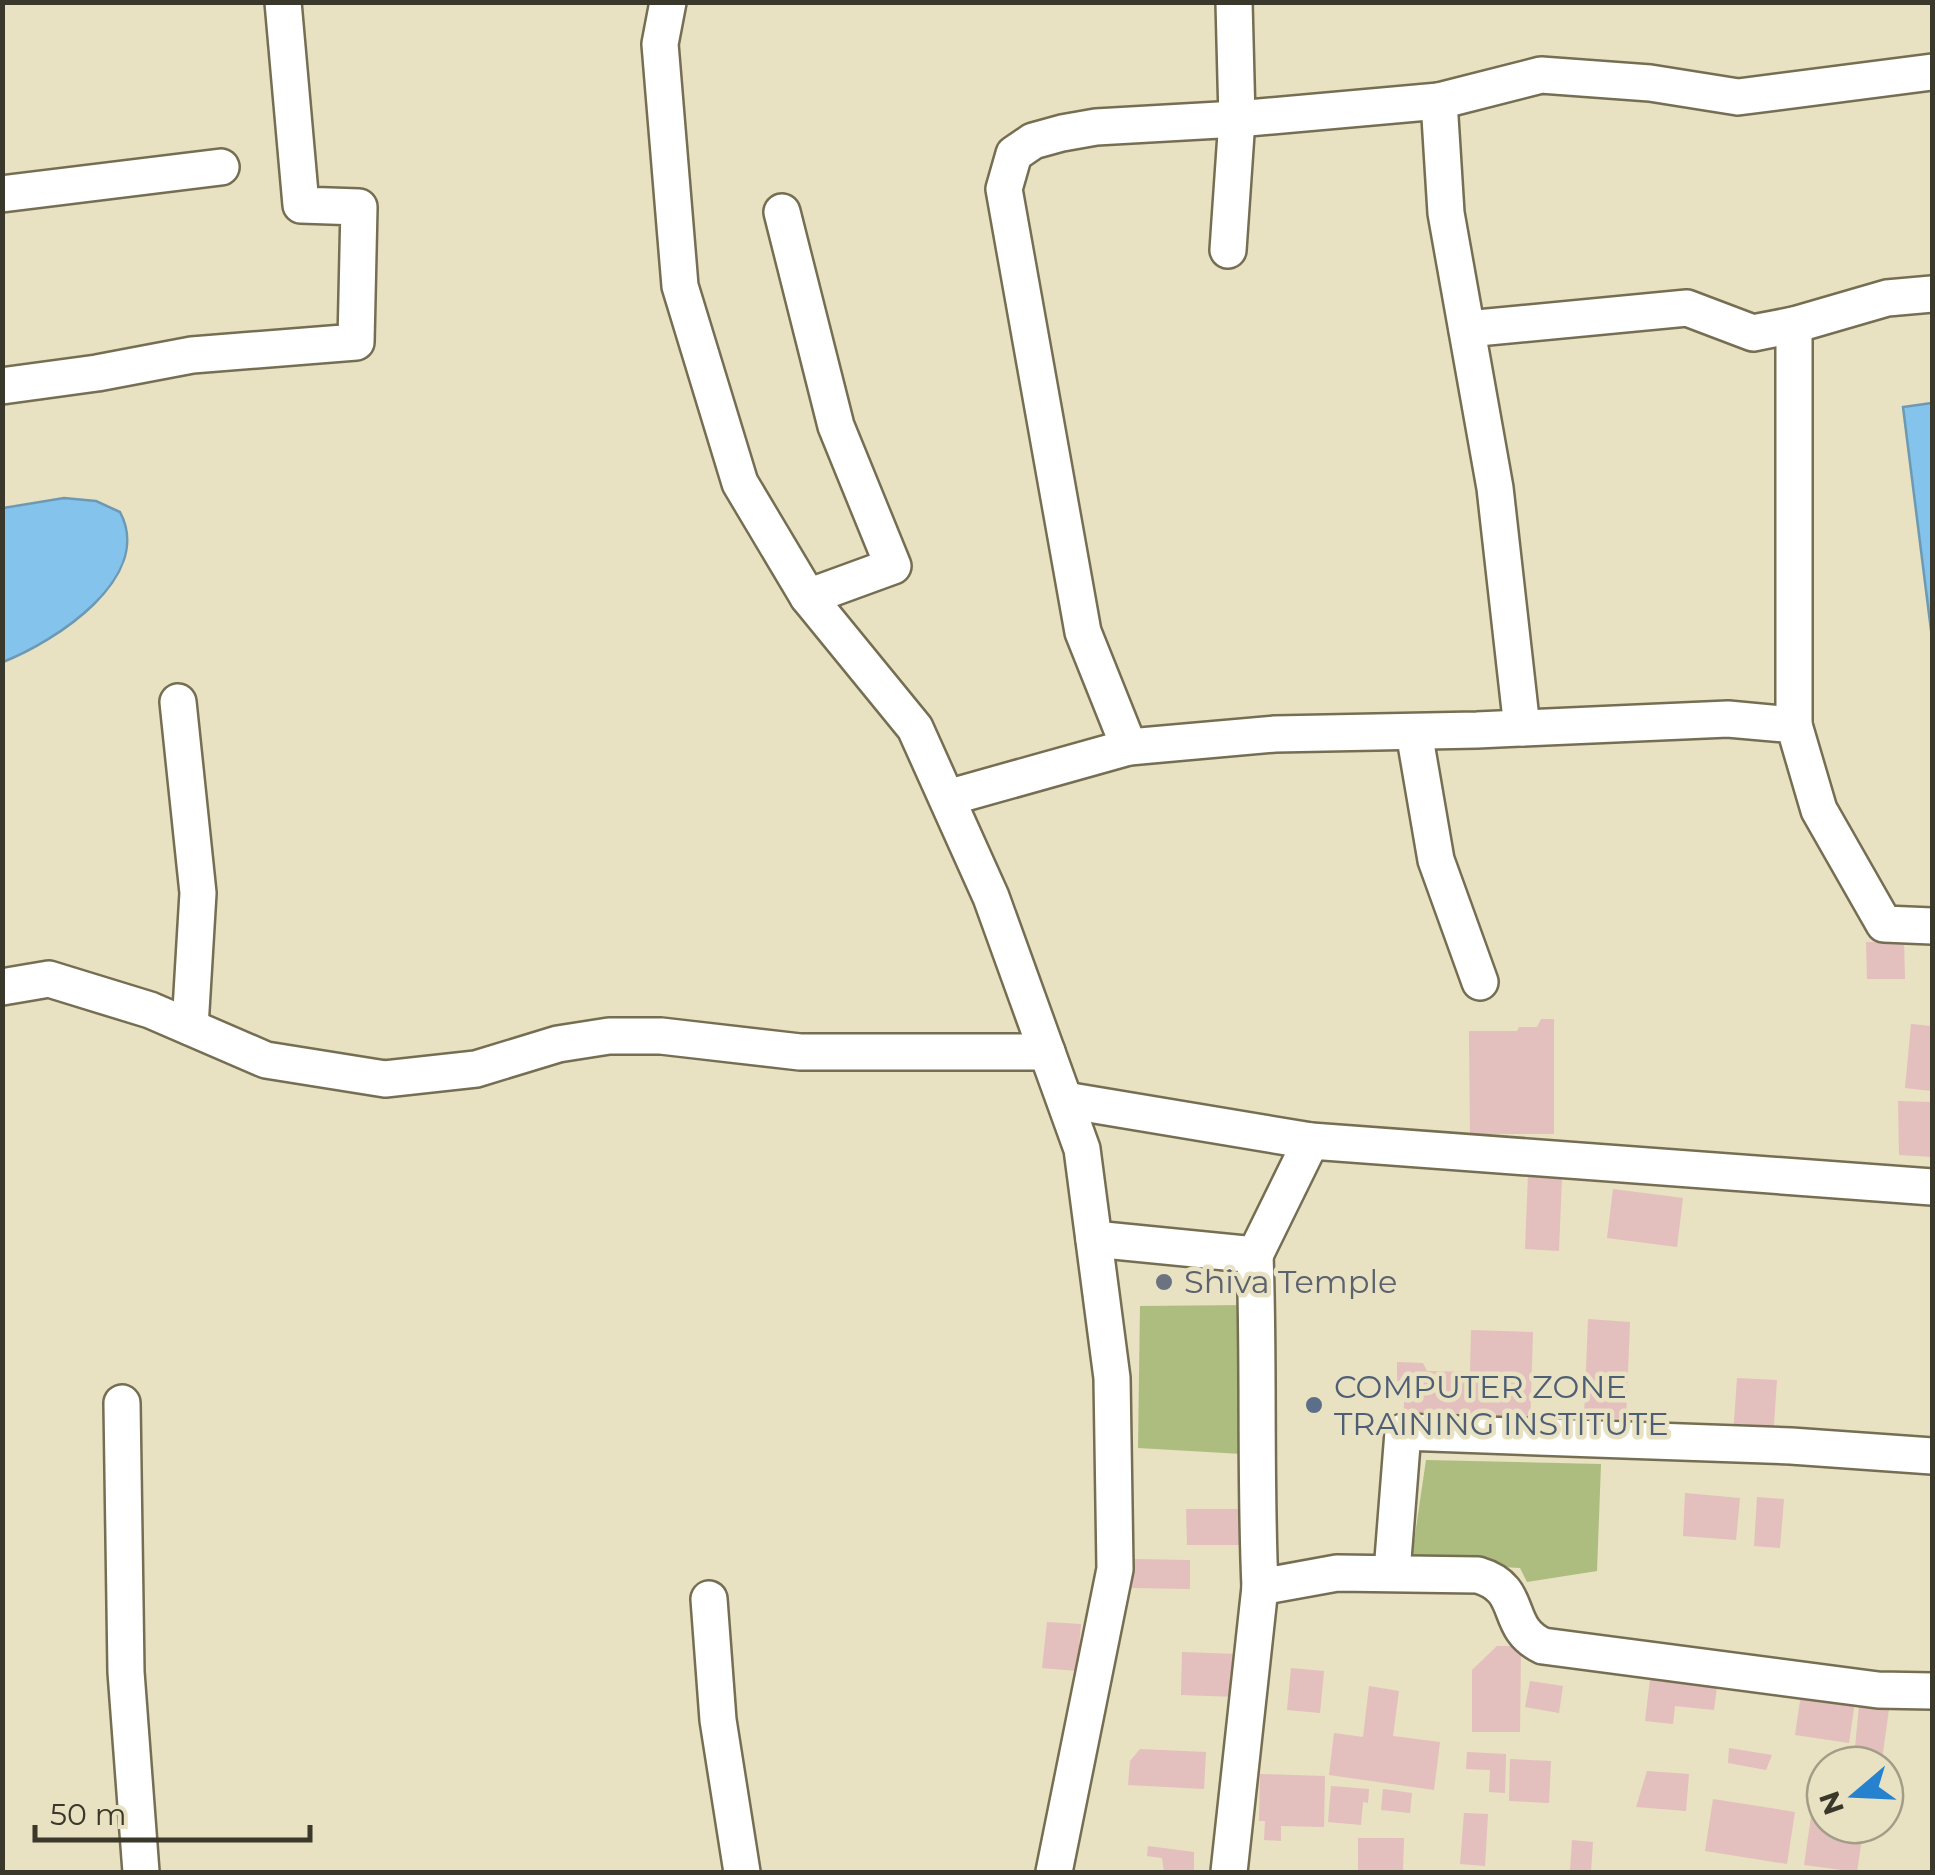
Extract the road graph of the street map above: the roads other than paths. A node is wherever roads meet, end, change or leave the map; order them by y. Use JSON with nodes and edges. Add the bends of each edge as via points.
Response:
{"nodes":[{"id":1,"x":282,"y":2,"type":"edge"},
{"id":2,"x":668,"y":2,"type":"edge"},
{"id":3,"x":1234,"y":2,"type":"edge"},
{"id":4,"x":1932,"y":72,"type":"edge"},
{"id":5,"x":1439,"y":101,"type":"junction"},
{"id":6,"x":1236,"y":119,"type":"junction"},
{"id":7,"x":221,"y":167,"type":"dead end"},
{"id":8,"x":2,"y":194,"type":"edge"},
{"id":9,"x":782,"y":212,"type":"dead end"},
{"id":10,"x":1228,"y":250,"type":"dead end"},
{"id":11,"x":1932,"y":294,"type":"edge"},
{"id":12,"x":1794,"y":325,"type":"junction"},
{"id":13,"x":1467,"y":329,"type":"junction"},
{"id":14,"x":2,"y":386,"type":"edge"},
{"id":15,"x":808,"y":597,"type":"junction"},
{"id":16,"x":178,"y":702,"type":"dead end"},
{"id":17,"x":1794,"y":724,"type":"junction"},
{"id":18,"x":1522,"y":728,"type":"junction"},
{"id":19,"x":1414,"y":732,"type":"junction"},
{"id":20,"x":1129,"y":747,"type":"junction"},
{"id":21,"x":946,"y":798,"type":"junction"},
{"id":22,"x":1932,"y":926,"type":"edge"},
{"id":23,"x":1480,"y":982,"type":"dead end"},
{"id":24,"x":2,"y":987,"type":"edge"},
{"id":25,"x":190,"y":1028,"type":"junction"},
{"id":26,"x":1047,"y":1052,"type":"junction"},
{"id":27,"x":1065,"y":1100,"type":"junction"},
{"id":28,"x":1311,"y":1141,"type":"junction"},
{"id":29,"x":1932,"y":1188,"type":"edge"},
{"id":30,"x":1094,"y":1239,"type":"junction"},
{"id":31,"x":1255,"y":1255,"type":"junction"},
{"id":32,"x":122,"y":1404,"type":"dead end"},
{"id":33,"x":1932,"y":1456,"type":"edge"},
{"id":34,"x":1392,"y":1572,"type":"junction"},
{"id":35,"x":1260,"y":1586,"type":"junction"},
{"id":36,"x":709,"y":1599,"type":"dead end"},
{"id":37,"x":1932,"y":1692,"type":"edge"},
{"id":38,"x":142,"y":1872,"type":"edge"},
{"id":39,"x":742,"y":1872,"type":"edge"},
{"id":40,"x":1054,"y":1872,"type":"edge"},
{"id":41,"x":1228,"y":1872,"type":"edge"}],
"edges":[{"from":1,"to":14,"type":"street","via":[[301,205],[360,207],[356,342],[192,355]]},
{"from":2,"to":15,"type":"street","via":[[660,44],[680,286],[740,483]]},
{"from":3,"to":6,"type":"street"},
{"from":4,"to":5,"type":"street","via":[[1738,97],[1541,74]]},
{"from":5,"to":6,"type":"street"},
{"from":5,"to":13,"type":"street","via":[[1446,212]]},
{"from":6,"to":10,"type":"street"},
{"from":6,"to":20,"type":"street","via":[[1096,127],[1033,142],[1014,154],[1004,188],[1083,632]]},
{"from":7,"to":8,"type":"street"},
{"from":9,"to":15,"type":"street","via":[[836,426],[892,566]]},
{"from":11,"to":12,"type":"street","via":[[1887,298]]},
{"from":12,"to":13,"type":"street","via":[[1753,333],[1687,308]]},
{"from":12,"to":17,"type":"street"},
{"from":13,"to":18,"type":"street","via":[[1495,488]]},
{"from":15,"to":21,"type":"street","via":[[916,728]]},
{"from":16,"to":25,"type":"street","via":[[198,893]]},
{"from":17,"to":18,"type":"street","via":[[1728,718]]},
{"from":17,"to":22,"type":"street","via":[[1819,810],[1884,924]]},
{"from":18,"to":19,"type":"street"},
{"from":19,"to":20,"type":"street","via":[[1274,734]]},
{"from":19,"to":23,"type":"street","via":[[1436,860]]},
{"from":20,"to":21,"type":"street"},
{"from":21,"to":26,"type":"street"},
{"from":24,"to":25,"type":"street","via":[[49,978]]},
{"from":25,"to":26,"type":"street","via":[[266,1060],[386,1079],[476,1070],[558,1044],[610,1036],[800,1052]]},
{"from":26,"to":27,"type":"street"},
{"from":27,"to":28,"type":"street"},
{"from":27,"to":30,"type":"street","via":[[1082,1149]]},
{"from":28,"to":29,"type":"street"},
{"from":28,"to":31,"type":"street"},
{"from":30,"to":31,"type":"street"},
{"from":30,"to":40,"type":"street","via":[[1112,1378],[1115,1569]]},
{"from":31,"to":35,"type":"street"},
{"from":32,"to":38,"type":"street","via":[[126,1672]]},
{"from":33,"to":34,"type":"street","via":[[1404,1432]]},
{"from":34,"to":35,"type":"street"},
{"from":34,"to":37,"type":"street","via":[[1494,1580],[1508,1593],[1528,1639],[1543,1646]]},
{"from":35,"to":41,"type":"street"},
{"from":36,"to":39,"type":"street","via":[[718,1720]]}]}
